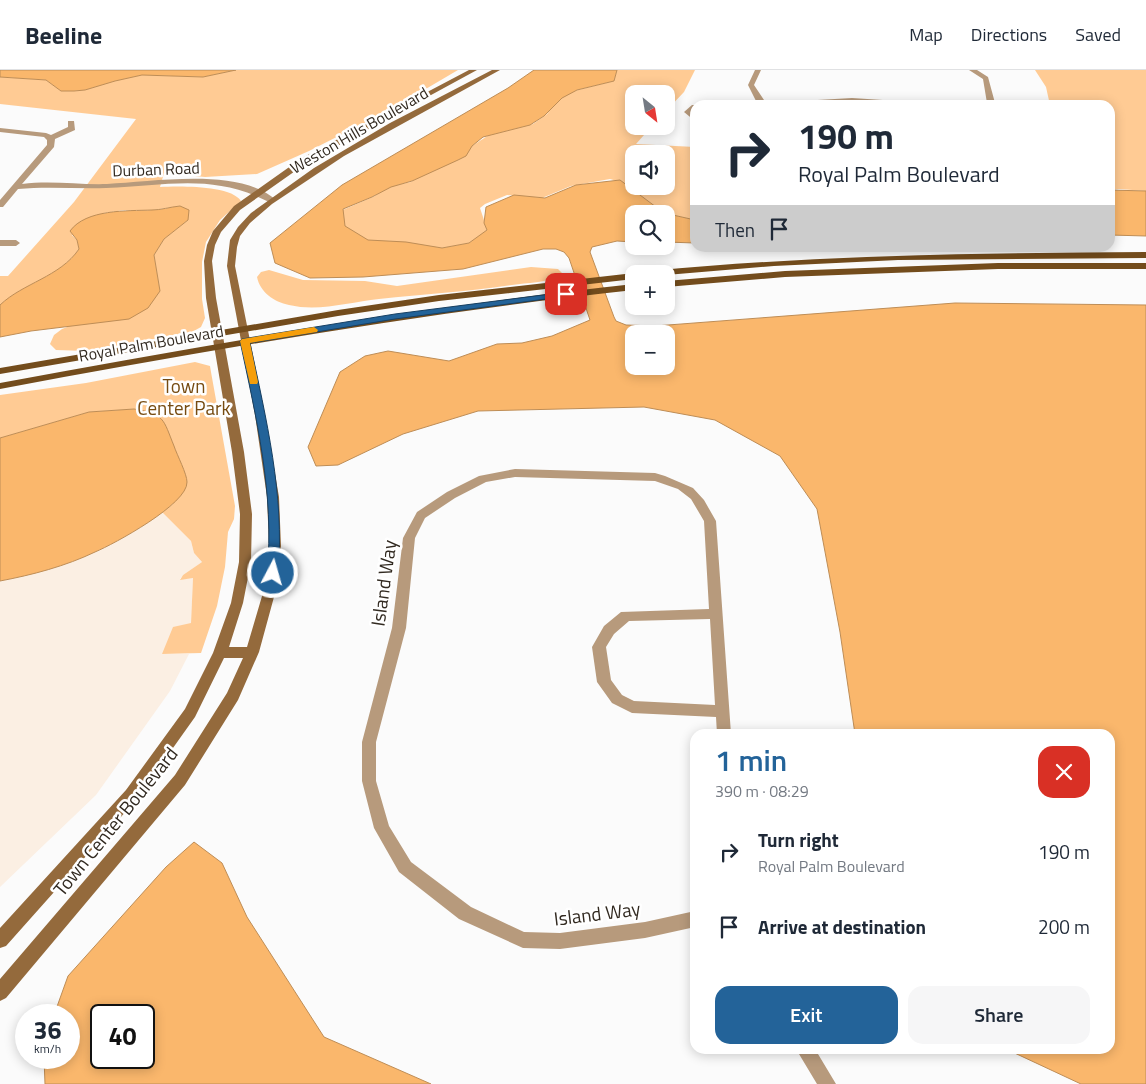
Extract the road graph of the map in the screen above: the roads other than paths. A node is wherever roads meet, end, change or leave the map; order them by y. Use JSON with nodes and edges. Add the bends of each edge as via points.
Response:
{"nodes":[{"id":1,"x":474,"y":70,"type":"edge"},
{"id":2,"x":497,"y":70,"type":"edge"},
{"id":3,"x":758,"y":70,"type":"edge"},
{"id":4,"x":972,"y":70,"type":"edge"},
{"id":5,"x":759,"y":100,"type":"edge"},
{"id":6,"x":990,"y":100,"type":"edge"},
{"id":7,"x":70,"y":123,"type":"dead end"},
{"id":8,"x":0,"y":130,"type":"edge"},
{"id":9,"x":50,"y":138,"type":"junction"},
{"id":10,"x":16,"y":187,"type":"junction"},
{"id":11,"x":49,"y":188,"type":"junction"},
{"id":12,"x":258,"y":192,"type":"junction"},
{"id":13,"x":250,"y":198,"type":"junction"},
{"id":14,"x":272,"y":200,"type":"junction"},
{"id":15,"x":0,"y":205,"type":"edge"},
{"id":16,"x":0,"y":243,"type":"edge"},
{"id":17,"x":16,"y":243,"type":"dead end"},
{"id":18,"x":1146,"y":255,"type":"edge"},
{"id":19,"x":1146,"y":266,"type":"edge"},
{"id":20,"x":675,"y":272,"type":"edge"},
{"id":21,"x":625,"y":277,"type":"edge"},
{"id":22,"x":675,"y":283,"type":"edge"},
{"id":23,"x":625,"y":288,"type":"edge"},
{"id":24,"x":243,"y":329,"type":"junction"},
{"id":25,"x":216,"y":333,"type":"junction"},
{"id":26,"x":245,"y":341,"type":"junction"},
{"id":27,"x":218,"y":346,"type":"junction"},
{"id":28,"x":0,"y":371,"type":"edge"},
{"id":29,"x":0,"y":386,"type":"edge"},
{"id":30,"x":716,"y":614,"type":"junction"},
{"id":31,"x":252,"y":652,"type":"junction"},
{"id":32,"x":220,"y":653,"type":"junction"},
{"id":33,"x":722,"y":711,"type":"junction"},
{"id":34,"x":724,"y":729,"type":"edge"},
{"id":35,"x":690,"y":920,"type":"edge"},
{"id":36,"x":0,"y":940,"type":"edge"},
{"id":37,"x":2,"y":986,"type":"edge"},
{"id":38,"x":808,"y":1054,"type":"edge"},
{"id":39,"x":827,"y":1084,"type":"edge"}],
"edges":[{"from":1,"to":12,"type":"street","name":"Weston Hills Boulevard","via":[[346,136]]},
{"from":2,"to":14,"type":"street","name":"Weston Hills Boulevard","via":[[365,140]]},
{"from":3,"to":5,"type":"street","via":[[751,85]]},
{"from":4,"to":6,"type":"street","via":[[986,78]]},
{"from":7,"to":9,"type":"street","via":[[72,128]]},
{"from":8,"to":9,"type":"street"},
{"from":9,"to":10,"type":"street","via":[[51,145]]},
{"from":10,"to":11,"type":"street","name":"Durban Road","via":[[28,191]]},
{"from":10,"to":15,"type":"street"},
{"from":11,"to":12,"type":"street","name":"Durban Road","via":[[177,180],[218,182]]},
{"from":11,"to":13,"type":"street","name":"Durban Road","via":[[103,193],[174,186],[211,188]]},
{"from":12,"to":13,"type":"street","name":"Weston Hills Boulevard"},
{"from":12,"to":14,"type":"street","name":"Durban Road"},
{"from":13,"to":14,"type":"street","name":"Durban Road"},
{"from":13,"to":25,"type":"street","name":"Weston Hills Boulevard","via":[[223,222],[211,244],[208,261]]},
{"from":14,"to":24,"type":"street","name":"Weston Hills Boulevard","via":[[242,227],[231,250]]},
{"from":16,"to":17,"type":"street"},
{"from":18,"to":20,"type":"main road","via":[[866,258]]},
{"from":19,"to":22,"type":"main road","via":[[940,268],[785,274]]},
{"from":21,"to":24,"type":"main road","name":"Royal Palm Boulevard","via":[[439,298]]},
{"from":23,"to":26,"type":"main road","name":"Royal Palm Boulevard","via":[[395,316]]},
{"from":24,"to":25,"type":"main road","name":"Royal Palm Boulevard"},
{"from":24,"to":26,"type":"street","name":"Weston Hills Boulevard"},
{"from":25,"to":27,"type":"street","name":"Weston Hills Boulevard"},
{"from":25,"to":28,"type":"main road","name":"Royal Palm Boulevard"},
{"from":26,"to":27,"type":"main road","name":"Royal Palm Boulevard"},
{"from":26,"to":31,"type":"street","name":"Town Center Boulevard","via":[[273,497],[275,546],[271,586]]},
{"from":27,"to":29,"type":"main road","name":"Royal Palm Boulevard"},
{"from":27,"to":32,"type":"street","name":"Town Center Boulevard","via":[[246,514],[243,574]]},
{"from":30,"to":33,"type":"street","name":"Island Way"},
{"from":30,"to":33,"type":"street","via":[[626,616],[609,630],[600,647],[604,682],[617,699],[632,707]]},
{"from":30,"to":35,"type":"street","name":"Island Way","via":[[710,520],[691,491],[675,482],[655,477],[515,473],[483,479],[421,514],[409,538],[399,628],[369,742],[369,781],[382,828],[405,867],[465,913],[523,940],[560,941],[646,930]]},
{"from":31,"to":32,"type":"street"},
{"from":31,"to":37,"type":"street","name":"Town Center Boulevard","via":[[233,696],[180,780]]},
{"from":32,"to":36,"type":"street","name":"Town Center Boulevard","via":[[190,714],[131,795]]},
{"from":33,"to":34,"type":"street","name":"Island Way"},
{"from":38,"to":39,"type":"street"}]}
